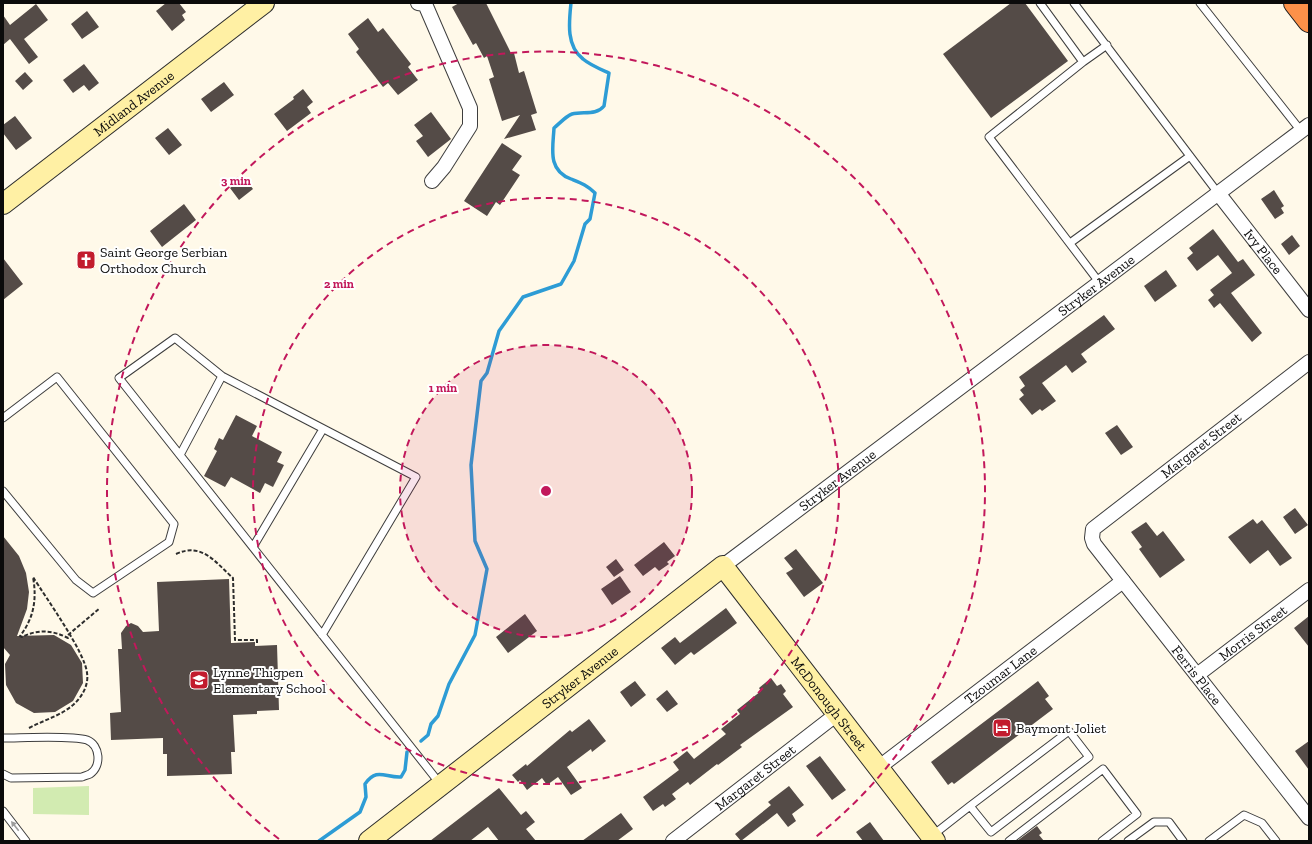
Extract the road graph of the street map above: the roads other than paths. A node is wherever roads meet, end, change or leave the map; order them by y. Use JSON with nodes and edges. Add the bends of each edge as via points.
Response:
{"nodes":[{"id":1,"x":264,"y":3,"type":"edge"},
{"id":2,"x":418,"y":3,"type":"edge"},
{"id":3,"x":1040,"y":3,"type":"edge"},
{"id":4,"x":1074,"y":3,"type":"edge"},
{"id":5,"x":1200,"y":3,"type":"edge"},
{"id":6,"x":1295,"y":3,"type":"edge"},
{"id":7,"x":1309,"y":21,"type":"edge"},
{"id":8,"x":1107,"y":46,"type":"junction"},
{"id":9,"x":1083,"y":62,"type":"junction"},
{"id":10,"x":1305,"y":128,"type":"edge"},
{"id":11,"x":1190,"y":156,"type":"junction"},
{"id":12,"x":432,"y":181,"type":"dead end"},
{"id":13,"x":1218,"y":192,"type":"junction"},
{"id":14,"x":3,"y":204,"type":"edge"},
{"id":15,"x":1070,"y":243,"type":"junction"},
{"id":16,"x":1099,"y":282,"type":"junction"},
{"id":17,"x":1309,"y":310,"type":"edge"},
{"id":18,"x":1309,"y":362,"type":"edge"},
{"id":19,"x":222,"y":376,"type":"junction"},
{"id":20,"x":3,"y":418,"type":"edge"},
{"id":21,"x":322,"y":429,"type":"junction"},
{"id":22,"x":180,"y":455,"type":"junction"},
{"id":23,"x":3,"y":491,"type":"edge"},
{"id":24,"x":1093,"y":529,"type":"joint"},
{"id":25,"x":253,"y":547,"type":"junction"},
{"id":26,"x":723,"y":566,"type":"junction"},
{"id":27,"x":1123,"y":581,"type":"junction"},
{"id":28,"x":1309,"y":590,"type":"edge"},
{"id":29,"x":322,"y":635,"type":"junction"},
{"id":30,"x":1197,"y":675,"type":"junction"},
{"id":31,"x":837,"y":714,"type":"junction"},
{"id":32,"x":3,"y":738,"type":"edge"},
{"id":33,"x":878,"y":768,"type":"junction"},
{"id":34,"x":3,"y":774,"type":"edge"},
{"id":35,"x":441,"y":785,"type":"junction"},
{"id":36,"x":970,"y":806,"type":"junction"},
{"id":37,"x":3,"y":811,"type":"edge"},
{"id":38,"x":1309,"y":818,"type":"edge"},
{"id":39,"x":933,"y":838,"type":"edge"},
{"id":40,"x":26,"y":841,"type":"edge"},
{"id":41,"x":369,"y":841,"type":"edge"},
{"id":42,"x":673,"y":841,"type":"edge"},
{"id":43,"x":1009,"y":841,"type":"edge"},
{"id":44,"x":1102,"y":841,"type":"edge"},
{"id":45,"x":1128,"y":841,"type":"edge"},
{"id":46,"x":1184,"y":841,"type":"edge"},
{"id":47,"x":1209,"y":841,"type":"edge"},
{"id":48,"x":1276,"y":841,"type":"edge"}],
"edges":[{"from":1,"to":14,"type":"street","name":"Midland Avenue"},
{"from":2,"to":12,"type":"street","via":[[425,4],[470,108],[470,126]]},
{"from":3,"to":9,"type":"lane"},
{"from":4,"to":8,"type":"lane"},
{"from":5,"to":10,"type":"lane"},
{"from":6,"to":7,"type":"highway"},
{"from":8,"to":9,"type":"lane"},
{"from":8,"to":11,"type":"lane"},
{"from":9,"to":15,"type":"lane","via":[[989,137]]},
{"from":10,"to":13,"type":"street","name":"Stryker Avenue"},
{"from":11,"to":13,"type":"lane"},
{"from":11,"to":15,"type":"lane"},
{"from":13,"to":16,"type":"street","name":"Stryker Avenue"},
{"from":13,"to":17,"type":"street","name":"Ivy Place"},
{"from":15,"to":16,"type":"lane"},
{"from":16,"to":26,"type":"street","name":"Stryker Avenue"},
{"from":18,"to":24,"type":"street","name":"Margaret Street"},
{"from":19,"to":21,"type":"lane"},
{"from":19,"to":22,"type":"lane"},
{"from":19,"to":22,"type":"lane","via":[[175,338],[120,378]]},
{"from":20,"to":23,"type":"lane","via":[[57,377],[174,524],[169,542],[93,593],[76,580]]},
{"from":21,"to":25,"type":"lane"},
{"from":21,"to":29,"type":"lane","via":[[416,477]]},
{"from":22,"to":25,"type":"lane"},
{"from":24,"to":27,"type":"street","name":"Ferris Place","via":[[1094,544]]},
{"from":25,"to":29,"type":"lane"},
{"from":26,"to":31,"type":"street","name":"McDonough Street"},
{"from":26,"to":35,"type":"street","name":"Stryker Avenue"},
{"from":27,"to":30,"type":"street","name":"Ferris Place"},
{"from":27,"to":33,"type":"street","name":"Tzoumar Lane"},
{"from":28,"to":30,"type":"street","name":"Morris Street"},
{"from":29,"to":35,"type":"lane"},
{"from":30,"to":38,"type":"street","name":"Ferris Place"},
{"from":31,"to":33,"type":"street","name":"McDonough Street"},
{"from":31,"to":42,"type":"street","name":"Margaret Street"},
{"from":32,"to":34,"type":"lane","via":[[87,740],[94,745],[98,753],[97,765],[91,773],[82,777],[11,778]]},
{"from":33,"to":39,"type":"street","name":"McDonough Street"},
{"from":35,"to":41,"type":"street","name":"Stryker Avenue"},
{"from":36,"to":36,"type":"lane","via":[[991,832],[1089,757],[1069,730]]},
{"from":36,"to":39,"type":"lane"},
{"from":40,"to":37,"type":"lane","one_way":true},
{"from":43,"to":44,"type":"lane","via":[[1103,769],[1137,814]]},
{"from":45,"to":46,"type":"lane","via":[[1154,822],[1169,822]]},
{"from":47,"to":48,"type":"lane","via":[[1244,815],[1262,823]]}]}
